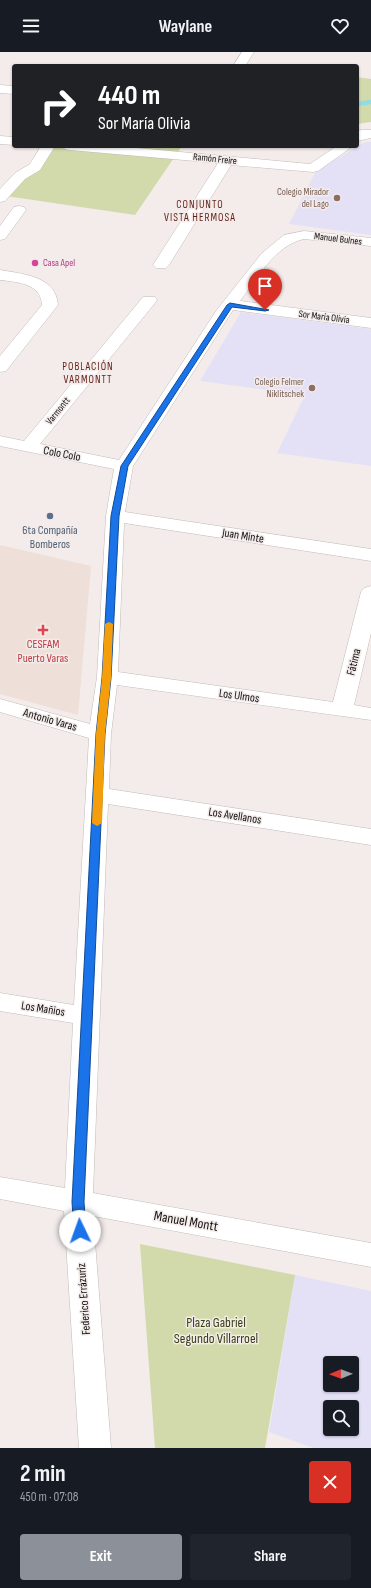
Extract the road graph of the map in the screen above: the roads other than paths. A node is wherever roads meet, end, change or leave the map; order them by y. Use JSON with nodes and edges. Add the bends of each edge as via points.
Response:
{"nodes":[{"id":1,"x":248,"y":52,"type":"edge"},
{"id":2,"x":240,"y":64,"type":"edge"},
{"id":3,"x":0,"y":88,"type":"edge"},
{"id":4,"x":12,"y":90,"type":"edge"},
{"id":5,"x":371,"y":134,"type":"edge"},
{"id":6,"x":359,"y":136,"type":"edge"},
{"id":7,"x":0,"y":140,"type":"edge"},
{"id":8,"x":12,"y":141,"type":"edge"},
{"id":9,"x":47,"y":148,"type":"edge"},
{"id":10,"x":92,"y":148,"type":"edge"},
{"id":11,"x":343,"y":148,"type":"edge"},
{"id":12,"x":227,"y":160,"type":"junction"},
{"id":13,"x":0,"y":198,"type":"edge"},
{"id":14,"x":19,"y":210,"type":"dead end"},
{"id":15,"x":304,"y":235,"type":"joint"},
{"id":16,"x":0,"y":236,"type":"edge"},
{"id":17,"x":371,"y":242,"type":"edge"},
{"id":18,"x":161,"y":265,"type":"dead end"},
{"id":19,"x":0,"y":275,"type":"edge"},
{"id":20,"x":149,"y":300,"type":"dead end"},
{"id":21,"x":230,"y":305,"type":"junction"},
{"id":22,"x":371,"y":323,"type":"edge"},
{"id":23,"x":0,"y":367,"type":"edge"},
{"id":24,"x":0,"y":441,"type":"edge"},
{"id":25,"x":28,"y":447,"type":"junction"},
{"id":26,"x":124,"y":466,"type":"junction"},
{"id":27,"x":115,"y":516,"type":"junction"},
{"id":28,"x":371,"y":556,"type":"edge"},
{"id":29,"x":371,"y":592,"type":"edge"},
{"id":30,"x":106,"y":678,"type":"junction"},
{"id":31,"x":0,"y":705,"type":"edge"},
{"id":32,"x":342,"y":710,"type":"junction"},
{"id":33,"x":371,"y":714,"type":"edge"},
{"id":34,"x":100,"y":734,"type":"junction"},
{"id":35,"x":99,"y":795,"type":"junction"},
{"id":36,"x":371,"y":837,"type":"edge"},
{"id":37,"x":0,"y":1002,"type":"edge"},
{"id":38,"x":87,"y":1016,"type":"junction"},
{"id":39,"x":0,"y":1188,"type":"edge"},
{"id":40,"x":78,"y":1202,"type":"junction"},
{"id":41,"x":371,"y":1255,"type":"edge"},
{"id":42,"x":95,"y":1448,"type":"edge"}],
"edges":[{"from":1,"to":2,"type":"street"},
{"from":3,"to":4,"type":"street"},
{"from":5,"to":6,"type":"street"},
{"from":7,"to":8,"type":"street"},
{"from":9,"to":13,"type":"street","via":[[34,167],[20,176]]},
{"from":10,"to":12,"type":"street","name":"Ramón Freire"},
{"from":11,"to":12,"type":"street","name":"Ramón Freire","via":[[313,168]]},
{"from":12,"to":18,"type":"street"},
{"from":14,"to":16,"type":"street"},
{"from":15,"to":17,"type":"street","name":"Manuel Bulnes"},
{"from":15,"to":21,"type":"street","name":"Federico Errázuriz","via":[[289,238],[266,256]]},
{"from":19,"to":23,"type":"street","via":[[22,278],[37,284],[50,296],[50,305]]},
{"from":20,"to":25,"type":"street","name":"Varmontt"},
{"from":21,"to":22,"type":"street","name":"Sor María Olivia"},
{"from":21,"to":26,"type":"street","name":"Federico Errázuriz"},
{"from":24,"to":25,"type":"street","name":"Colo Colo"},
{"from":25,"to":26,"type":"street","name":"Colo Colo"},
{"from":26,"to":27,"type":"street","name":"Federico Errázuriz"},
{"from":27,"to":28,"type":"street","name":"Juan Minte"},
{"from":27,"to":30,"type":"street","name":"Federico Errázuriz"},
{"from":29,"to":32,"type":"street","name":"Fátima"},
{"from":30,"to":32,"type":"street","name":"Los Ulmos"},
{"from":30,"to":34,"type":"street","name":"Federico Errázuriz"},
{"from":31,"to":34,"type":"street","name":"Antonio Varas"},
{"from":32,"to":33,"type":"street","name":"Los Ulmos"},
{"from":34,"to":35,"type":"street","name":"Federico Errázuriz"},
{"from":35,"to":36,"type":"street","name":"Los Avellanos"},
{"from":35,"to":38,"type":"street","name":"Federico Errázuriz"},
{"from":37,"to":38,"type":"street","name":"Los Mañios"},
{"from":38,"to":40,"type":"street","name":"Federico Errázuriz"},
{"from":39,"to":40,"type":"street","name":"Manuel Montt"},
{"from":40,"to":41,"type":"street","name":"Manuel Montt"},
{"from":40,"to":42,"type":"street","name":"Federico Errázuriz"}]}
